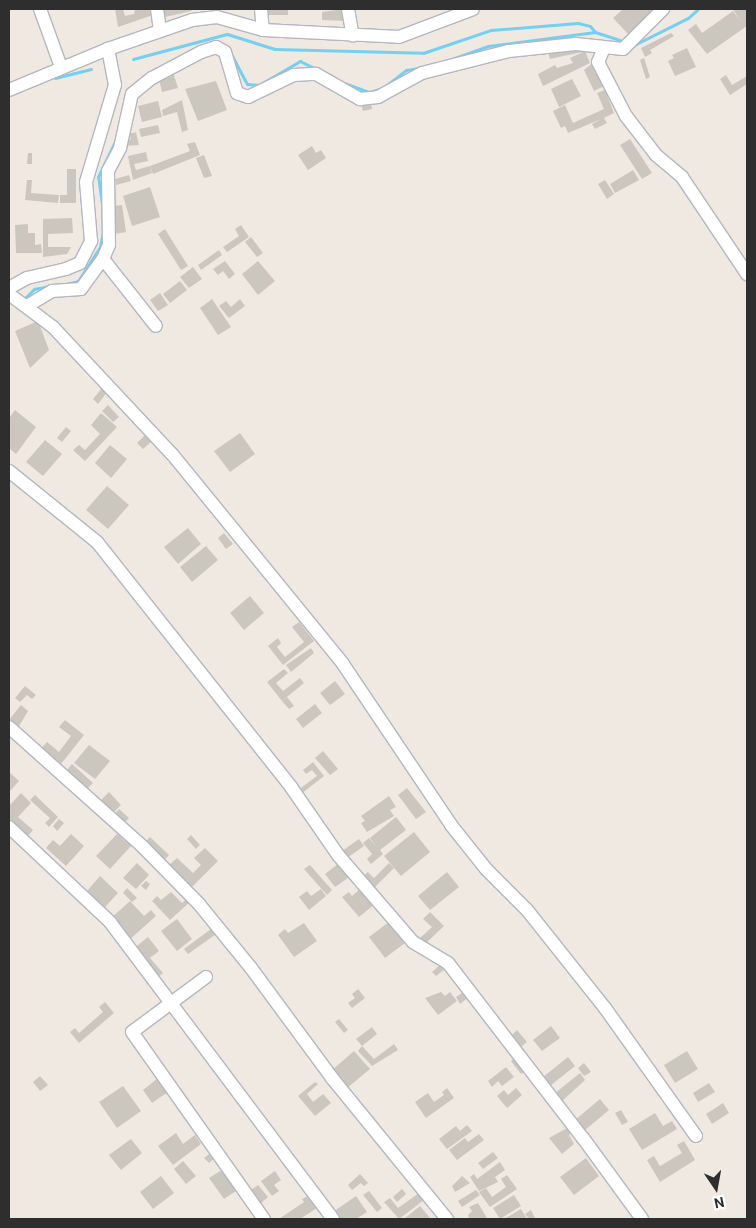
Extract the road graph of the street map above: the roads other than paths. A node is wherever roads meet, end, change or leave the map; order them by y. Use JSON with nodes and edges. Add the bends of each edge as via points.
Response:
{"nodes":[{"id":1,"x":40,"y":9,"type":"edge"},
{"id":2,"x":156,"y":9,"type":"edge"},
{"id":3,"x":261,"y":9,"type":"edge"},
{"id":4,"x":348,"y":9,"type":"edge"},
{"id":5,"x":473,"y":9,"type":"edge"},
{"id":6,"x":663,"y":9,"type":"edge"},
{"id":7,"x":160,"y":30,"type":"junction"},
{"id":8,"x":263,"y":30,"type":"junction"},
{"id":9,"x":353,"y":36,"type":"junction"},
{"id":10,"x":108,"y":48,"type":"junction"},
{"id":11,"x":604,"y":48,"type":"junction"},
{"id":12,"x":61,"y":67,"type":"junction"},
{"id":13,"x":9,"y":90,"type":"edge"},
{"id":14,"x":103,"y":258,"type":"junction"},
{"id":15,"x":747,"y":274,"type":"edge"},
{"id":16,"x":9,"y":288,"type":"edge"},
{"id":17,"x":9,"y":294,"type":"edge"},
{"id":18,"x":27,"y":306,"type":"junction"},
{"id":19,"x":156,"y":326,"type":"dead end"},
{"id":20,"x":9,"y":471,"type":"edge"},
{"id":21,"x":9,"y":727,"type":"edge"},
{"id":22,"x":9,"y":827,"type":"edge"},
{"id":23,"x":206,"y":977,"type":"dead end"},
{"id":24,"x":172,"y":1005,"type":"junction"},
{"id":25,"x":696,"y":1136,"type":"dead end"},
{"id":26,"x":264,"y":1219,"type":"edge"},
{"id":27,"x":333,"y":1219,"type":"edge"},
{"id":28,"x":447,"y":1219,"type":"edge"},
{"id":29,"x":642,"y":1219,"type":"edge"}],
"edges":[{"from":1,"to":12,"type":"street"},
{"from":2,"to":7,"type":"street"},
{"from":3,"to":8,"type":"street"},
{"from":4,"to":9,"type":"street"},
{"from":5,"to":9,"type":"street","via":[[399,37]]},
{"from":6,"to":11,"type":"street","via":[[623,49]]},
{"from":7,"to":8,"type":"street","via":[[192,20],[217,17]]},
{"from":7,"to":10,"type":"street"},
{"from":8,"to":9,"type":"street"},
{"from":10,"to":12,"type":"street"},
{"from":10,"to":16,"type":"street","via":[[115,85],[86,182],[91,241],[80,263],[27,278]]},
{"from":11,"to":14,"type":"street","via":[[576,44],[509,51],[422,73],[378,98],[360,100],[316,74],[294,75],[248,97],[237,93],[225,52],[216,48],[201,52],[152,78],[132,94],[120,148],[108,171],[109,244]]},
{"from":11,"to":15,"type":"street","via":[[598,62],[626,116],[656,155],[682,177]]},
{"from":12,"to":13,"type":"street"},
{"from":14,"to":18,"type":"street","via":[[81,289],[52,291]]},
{"from":14,"to":19,"type":"street"},
{"from":17,"to":18,"type":"street"},
{"from":18,"to":25,"type":"street","via":[[53,327],[172,454],[331,649],[452,825],[486,869],[527,910],[599,1000]]},
{"from":20,"to":29,"type":"street","via":[[97,542],[291,786],[338,855],[413,942],[448,963]]},
{"from":21,"to":28,"type":"street","via":[[143,847],[199,904],[332,1078]]},
{"from":22,"to":24,"type":"street","via":[[110,922]]},
{"from":23,"to":24,"type":"street"},
{"from":24,"to":26,"type":"street","via":[[132,1032]]},
{"from":24,"to":27,"type":"street"}]}
